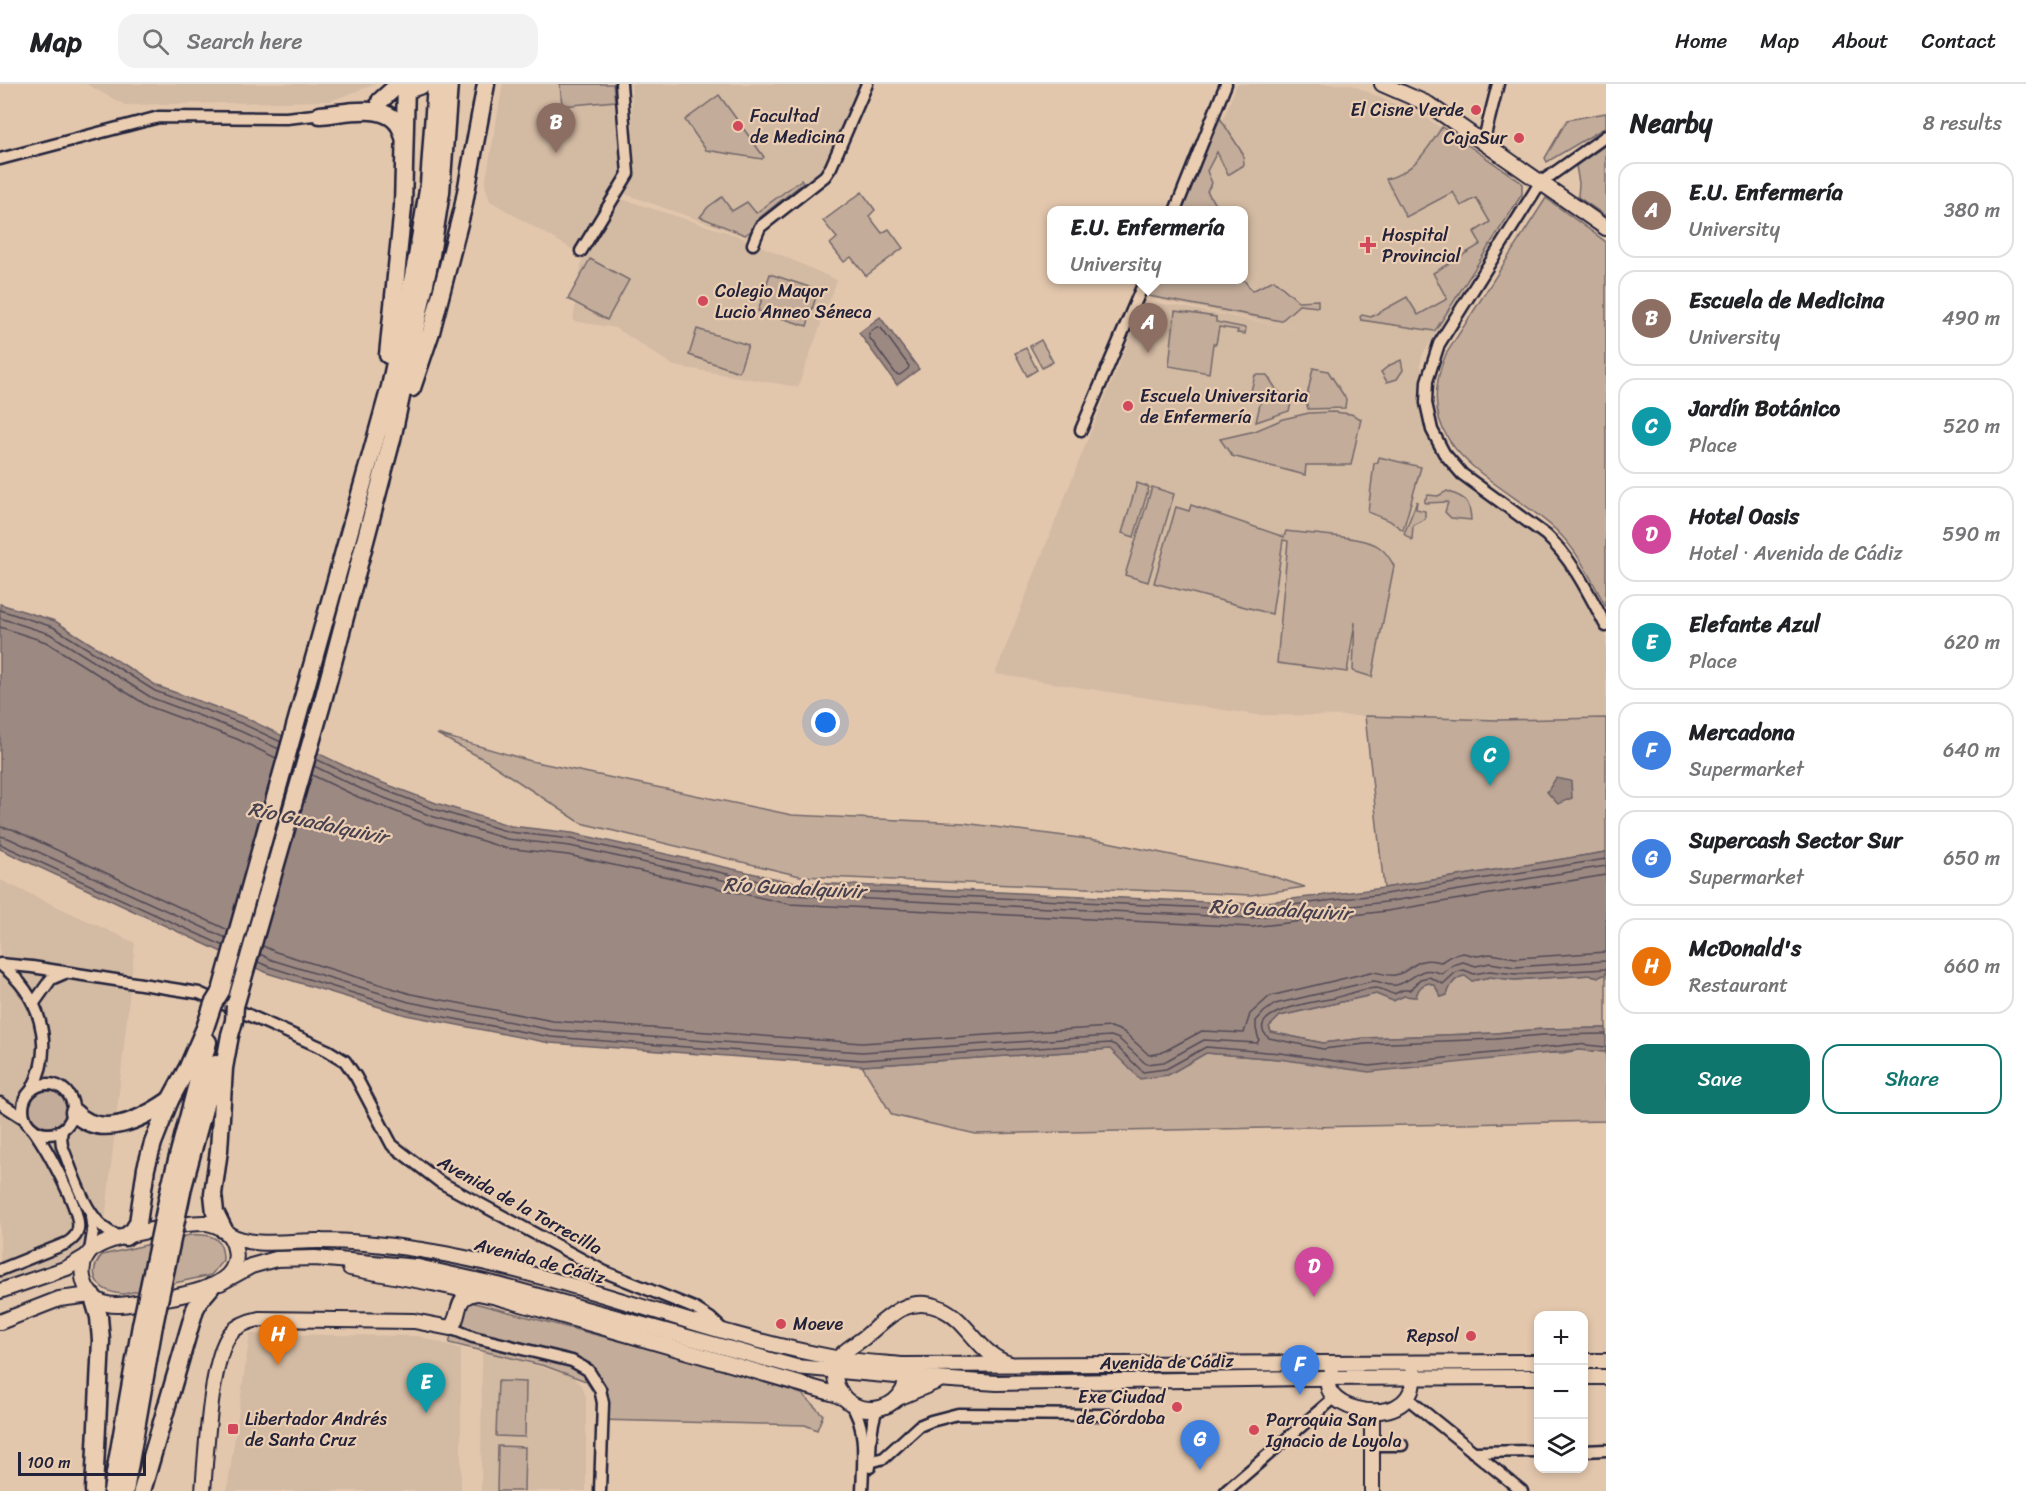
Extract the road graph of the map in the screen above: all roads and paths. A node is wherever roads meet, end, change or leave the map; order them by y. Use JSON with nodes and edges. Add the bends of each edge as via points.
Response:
{"nodes":[{"id":1,"x":428,"y":84,"type":"edge"},
{"id":2,"x":436,"y":84,"type":"edge"},
{"id":3,"x":449,"y":84,"type":"edge"},
{"id":4,"x":621,"y":84,"type":"edge"},
{"id":5,"x":867,"y":84,"type":"edge"},
{"id":6,"x":1226,"y":84,"type":"edge"},
{"id":7,"x":1382,"y":84,"type":"edge"},
{"id":8,"x":1498,"y":84,"type":"edge"},
{"id":9,"x":484,"y":87,"type":"edge"},
{"id":10,"x":406,"y":88,"type":"edge"},
{"id":11,"x":380,"y":101,"type":"joint"},
{"id":12,"x":321,"y":115,"type":"junction"},
{"id":13,"x":1606,"y":136,"type":"edge"},
{"id":14,"x":404,"y":138,"type":"junction"},
{"id":15,"x":1483,"y":143,"type":"junction"},
{"id":16,"x":0,"y":159,"type":"edge"},
{"id":17,"x":1540,"y":183,"type":"junction"},
{"id":18,"x":1177,"y":206,"type":"edge"},
{"id":19,"x":1606,"y":228,"type":"edge"},
{"id":20,"x":753,"y":244,"type":"dead end"},
{"id":21,"x":581,"y":251,"type":"dead end"},
{"id":22,"x":1143,"y":284,"type":"edge"},
{"id":23,"x":378,"y":424,"type":"junction"},
{"id":24,"x":1082,"y":430,"type":"dead end"},
{"id":25,"x":392,"y":439,"type":"junction"},
{"id":26,"x":1606,"y":626,"type":"edge"},
{"id":27,"x":0,"y":964,"type":"edge"},
{"id":28,"x":66,"y":973,"type":"junction"},
{"id":29,"x":34,"y":1003,"type":"junction"},
{"id":30,"x":218,"y":1031,"type":"junction"},
{"id":31,"x":42,"y":1063,"type":"junction"},
{"id":32,"x":56,"y":1085,"type":"junction"},
{"id":33,"x":29,"y":1093,"type":"junction"},
{"id":34,"x":170,"y":1100,"type":"junction"},
{"id":35,"x":74,"y":1112,"type":"junction"},
{"id":36,"x":28,"y":1123,"type":"junction"},
{"id":37,"x":62,"y":1130,"type":"junction"},
{"id":38,"x":48,"y":1134,"type":"junction"},
{"id":39,"x":62,"y":1146,"type":"junction"},
{"id":40,"x":88,"y":1207,"type":"junction"},
{"id":41,"x":226,"y":1232,"type":"junction"},
{"id":42,"x":124,"y":1237,"type":"junction"},
{"id":43,"x":88,"y":1254,"type":"junction"},
{"id":44,"x":276,"y":1259,"type":"junction"},
{"id":45,"x":1,"y":1270,"type":"edge"},
{"id":46,"x":432,"y":1283,"type":"junction"},
{"id":47,"x":215,"y":1285,"type":"junction"},
{"id":48,"x":0,"y":1291,"type":"edge"},
{"id":49,"x":477,"y":1293,"type":"junction"},
{"id":50,"x":92,"y":1296,"type":"junction"},
{"id":51,"x":451,"y":1321,"type":"junction"},
{"id":52,"x":0,"y":1322,"type":"edge"},
{"id":53,"x":148,"y":1325,"type":"junction"},
{"id":54,"x":724,"y":1331,"type":"junction"},
{"id":55,"x":627,"y":1334,"type":"junction"},
{"id":56,"x":682,"y":1336,"type":"junction"},
{"id":57,"x":1606,"y":1361,"type":"edge"},
{"id":58,"x":1534,"y":1362,"type":"edge"},
{"id":59,"x":1588,"y":1362,"type":"edge"},
{"id":60,"x":1392,"y":1363,"type":"junction"},
{"id":61,"x":1412,"y":1363,"type":"junction"},
{"id":62,"x":836,"y":1365,"type":"junction"},
{"id":63,"x":1018,"y":1366,"type":"junction"},
{"id":64,"x":796,"y":1367,"type":"junction"},
{"id":65,"x":904,"y":1371,"type":"junction"},
{"id":66,"x":1413,"y":1377,"type":"junction"},
{"id":67,"x":1534,"y":1377,"type":"edge"},
{"id":68,"x":1588,"y":1377,"type":"edge"},
{"id":69,"x":1606,"y":1377,"type":"edge"},
{"id":70,"x":1328,"y":1378,"type":"junction"},
{"id":71,"x":944,"y":1380,"type":"junction"},
{"id":72,"x":844,"y":1396,"type":"junction"},
{"id":73,"x":1334,"y":1398,"type":"junction"},
{"id":74,"x":1407,"y":1398,"type":"junction"},
{"id":75,"x":896,"y":1399,"type":"junction"},
{"id":76,"x":877,"y":1409,"type":"junction"},
{"id":77,"x":1372,"y":1413,"type":"junction"},
{"id":78,"x":1110,"y":1415,"type":"dead end"},
{"id":79,"x":1372,"y":1445,"type":"junction"},
{"id":80,"x":1402,"y":1445,"type":"dead end"},
{"id":81,"x":1606,"y":1450,"type":"edge"},
{"id":82,"x":1534,"y":1451,"type":"edge"},
{"id":83,"x":1588,"y":1451,"type":"edge"},
{"id":84,"x":1472,"y":1452,"type":"junction"},
{"id":85,"x":870,"y":1462,"type":"junction"},
{"id":86,"x":94,"y":1491,"type":"edge"},
{"id":87,"x":112,"y":1491,"type":"edge"},
{"id":88,"x":125,"y":1491,"type":"edge"},
{"id":89,"x":142,"y":1491,"type":"edge"},
{"id":90,"x":203,"y":1491,"type":"edge"},
{"id":91,"x":600,"y":1491,"type":"edge"},
{"id":92,"x":862,"y":1491,"type":"edge"},
{"id":93,"x":869,"y":1491,"type":"edge"},
{"id":94,"x":1226,"y":1491,"type":"edge"},
{"id":95,"x":1372,"y":1491,"type":"edge"},
{"id":96,"x":1522,"y":1491,"type":"edge"}],
"edges":[{"from":1,"to":10,"type":"main road"},
{"from":2,"to":23,"type":"highway","via":[[429,184],[417,257],[390,387]]},
{"from":3,"to":25,"type":"highway","via":[[441,192],[431,255]]},
{"from":4,"to":21,"type":"street","via":[[628,174]]},
{"from":5,"to":20,"type":"street","via":[[825,176],[760,227]]},
{"from":6,"to":18,"type":"street"},
{"from":7,"to":15,"type":"main road","via":[[1428,104]]},
{"from":8,"to":15,"type":"street"},
{"from":9,"to":25,"type":"highway","via":[[474,157],[448,273],[403,416]]},
{"from":10,"to":11,"type":"highway"},
{"from":10,"to":14,"type":"highway"},
{"from":11,"to":12,"type":"street"},
{"from":12,"to":14,"type":"highway","via":[[384,112],[396,119]]},
{"from":12,"to":16,"type":"street","via":[[159,117]]},
{"from":13,"to":17,"type":"street"},
{"from":14,"to":23,"type":"highway","via":[[403,207]]},
{"from":15,"to":17,"type":"main road"},
{"from":17,"to":19,"type":"main road"},
{"from":17,"to":26,"type":"street","via":[[1439,344],[1427,381],[1426,404],[1432,430],[1444,453],[1462,474],[1559,547]]},
{"from":22,"to":24,"type":"street"},
{"from":23,"to":30,"type":"highway","via":[[221,991]]},
{"from":25,"to":30,"type":"highway","via":[[322,704],[235,1006]]},
{"from":27,"to":28,"type":"street","name":"Avenida de la Torrecilla"},
{"from":27,"to":29,"type":"street","via":[[20,982]]},
{"from":28,"to":29,"type":"street","via":[[51,979]]},
{"from":28,"to":54,"type":"street","name":"Avenida de la Torrecilla","via":[[199,993],[327,1050],[345,1062],[356,1077],[387,1138],[450,1188],[620,1278],[694,1308]]},
{"from":29,"to":31,"type":"street"},
{"from":30,"to":34,"type":"highway","via":[[188,1067]]},
{"from":30,"to":41,"type":"highway","via":[[222,1083],[213,1194],[215,1212]]},
{"from":30,"to":53,"type":"highway","bridge":true,"via":[[176,1187]]},
{"from":31,"to":32,"type":"street"},
{"from":31,"to":33,"type":"street"},
{"from":32,"to":33,"type":"street","via":[[40,1085]]},
{"from":32,"to":35,"type":"street","via":[[68,1092]]},
{"from":33,"to":36,"type":"street","via":[[23,1107]]},
{"from":33,"to":36,"type":"street","via":[[12,1103],[0,1103]]},
{"from":34,"to":35,"type":"highway","via":[[141,1118],[118,1124],[85,1122]]},
{"from":34,"to":42,"type":"highway","via":[[146,1168],[140,1218],[133,1231]]},
{"from":35,"to":37,"type":"street"},
{"from":36,"to":38,"type":"street"},
{"from":36,"to":45,"type":"street","via":[[51,1156],[78,1228],[67,1243]]},
{"from":37,"to":38,"type":"street"},
{"from":37,"to":39,"type":"street"},
{"from":38,"to":39,"type":"street"},
{"from":39,"to":40,"type":"street"},
{"from":40,"to":42,"type":"street","via":[[105,1229]]},
{"from":40,"to":43,"type":"street","via":[[93,1232]]},
{"from":41,"to":42,"type":"main road","name":"Avenida de Cádiz","via":[[202,1223]]},
{"from":41,"to":47,"type":"main road","via":[[234,1247],[235,1263],[230,1274]]},
{"from":41,"to":54,"type":"main road","name":"Avenida de Cádiz","via":[[237,1239],[252,1241],[369,1244],[474,1261]]},
{"from":42,"to":43,"type":"main road","name":"Avenida de Cádiz","via":[[98,1245]]},
{"from":43,"to":48,"type":"main road","via":[[68,1268]]},
{"from":43,"to":50,"type":"main road","via":[[82,1273]]},
{"from":44,"to":46,"type":"main road","name":"Avenida de Cádiz"},
{"from":44,"to":47,"type":"main road","name":"Avenida de Cádiz","via":[[251,1266]]},
{"from":44,"to":56,"type":"main road","name":"Avenida de Cádiz","via":[[346,1260],[437,1270]]},
{"from":46,"to":49,"type":"main road","name":"Avenida de Cádiz"},
{"from":46,"to":51,"type":"main road","via":[[449,1293]]},
{"from":47,"to":50,"type":"main road","name":"Avenida de Cádiz","via":[[120,1305],[104,1304]]},
{"from":47,"to":89,"type":"highway","via":[[195,1310]]},
{"from":49,"to":51,"type":"main road","via":[[464,1298]]},
{"from":49,"to":55,"type":"main road","name":"Avenida de Cádiz"},
{"from":50,"to":52,"type":"main road","via":[[59,1299]]},
{"from":50,"to":86,"type":"highway","via":[[101,1340]]},
{"from":51,"to":90,"type":"main road","via":[[259,1319],[241,1326],[231,1333],[218,1364]]},
{"from":51,"to":91,"type":"street","via":[[480,1339],[572,1362],[588,1370],[600,1389],[603,1403]]},
{"from":53,"to":87,"type":"highway"},
{"from":53,"to":88,"type":"highway"},
{"from":54,"to":62,"type":"main road","name":"Avenida de Cádiz"},
{"from":55,"to":56,"type":"main road","name":"Avenida de Cádiz"},
{"from":55,"to":72,"type":"main road","name":"Avenida de Cádiz"},
{"from":56,"to":64,"type":"main road","name":"Avenida de Cádiz"},
{"from":57,"to":59,"type":"main road"},
{"from":58,"to":61,"type":"main road","name":"Avenida de Cádiz"},
{"from":60,"to":61,"type":"main road","name":"Avenida de Cádiz"},
{"from":60,"to":63,"type":"main road","name":"Avenida de Cádiz"},
{"from":60,"to":70,"type":"main road","via":[[1375,1370],[1336,1370]]},
{"from":61,"to":66,"type":"main road"},
{"from":62,"to":63,"type":"main road","name":"Avenida de Cádiz","via":[[893,1312],[918,1304],[947,1312],[988,1353]]},
{"from":62,"to":64,"type":"main road","name":"Avenida de Cádiz"},
{"from":62,"to":65,"type":"main road","name":"Avenida de Cádiz"},
{"from":62,"to":72,"type":"main road"},
{"from":63,"to":65,"type":"main road","name":"Avenida de Cádiz"},
{"from":64,"to":72,"type":"main road","name":"Avenida de Cádiz"},
{"from":65,"to":71,"type":"main road","name":"Avenida de Cádiz"},
{"from":65,"to":75,"type":"main road","via":[[904,1389]]},
{"from":66,"to":67,"type":"main road","name":"Avenida de Cádiz"},
{"from":66,"to":70,"type":"main road","name":"Avenida de Cádiz"},
{"from":66,"to":74,"type":"main road"},
{"from":68,"to":69,"type":"main road"},
{"from":70,"to":71,"type":"main road","name":"Avenida de Cádiz","via":[[997,1383]]},
{"from":70,"to":73,"type":"main road"},
{"from":71,"to":75,"type":"main road"},
{"from":72,"to":76,"type":"main road","via":[[866,1409]]},
{"from":72,"to":92,"type":"street","via":[[862,1429]]},
{"from":73,"to":77,"type":"main road"},
{"from":73,"to":94,"type":"street"},
{"from":74,"to":77,"type":"main road","via":[[1398,1406]]},
{"from":74,"to":84,"type":"street"},
{"from":75,"to":76,"type":"main road"},
{"from":76,"to":85,"type":"street"},
{"from":77,"to":79,"type":"main road"},
{"from":78,"to":85,"type":"street","via":[[958,1414],[919,1426],[884,1458]]},
{"from":79,"to":80,"type":"street"},
{"from":79,"to":95,"type":"main road"},
{"from":81,"to":83,"type":"street"},
{"from":82,"to":84,"type":"street"},
{"from":84,"to":96,"type":"street"},
{"from":85,"to":93,"type":"street"}]}
